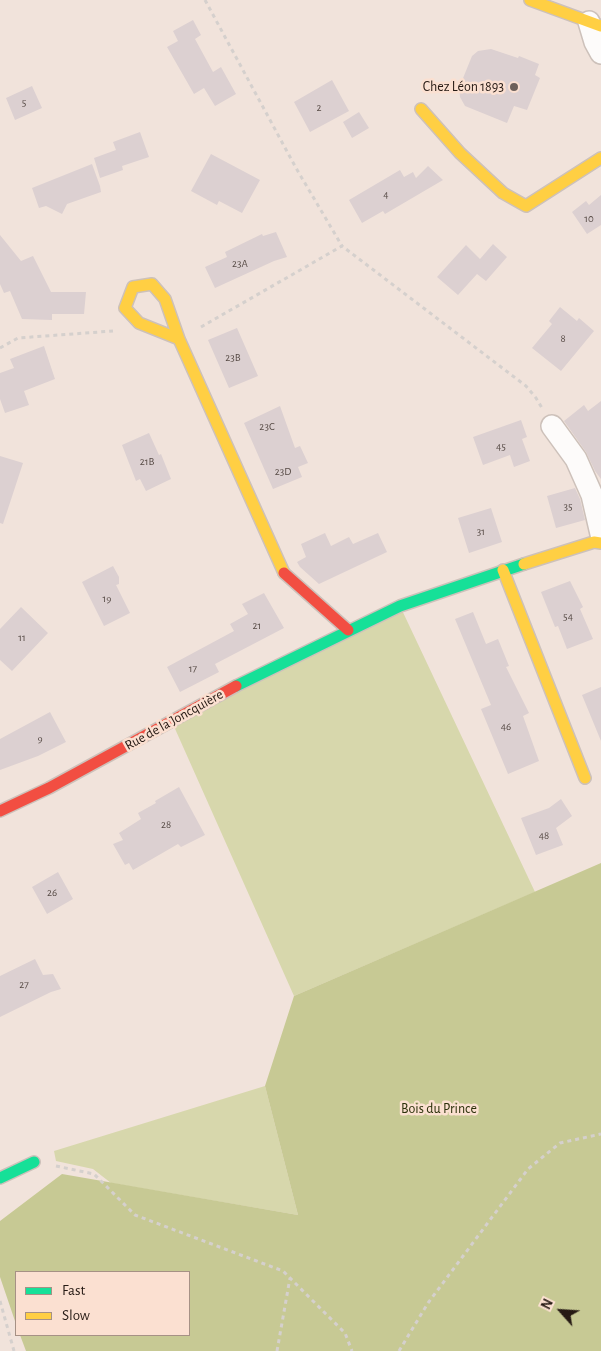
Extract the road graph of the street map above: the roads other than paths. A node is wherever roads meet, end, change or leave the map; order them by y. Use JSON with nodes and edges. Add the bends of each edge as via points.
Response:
{"nodes":[{"id":1,"x":530,"y":0,"type":"edge"},
{"id":2,"x":595,"y":24,"type":"edge"},
{"id":3,"x":601,"y":53,"type":"edge"},
{"id":4,"x":421,"y":109,"type":"dead end"},
{"id":5,"x":601,"y":158,"type":"edge"},
{"id":6,"x":179,"y":339,"type":"junction"},
{"id":7,"x":552,"y":426,"type":"road end"},
{"id":8,"x":601,"y":534,"type":"edge"},
{"id":9,"x":601,"y":543,"type":"edge"},
{"id":10,"x":503,"y":570,"type":"junction"},
{"id":11,"x":348,"y":630,"type":"junction"},
{"id":12,"x":585,"y":778,"type":"dead end"},
{"id":13,"x":0,"y":811,"type":"edge"},
{"id":14,"x":34,"y":1162,"type":"road end"},
{"id":15,"x":0,"y":1178,"type":"edge"}],
"edges":[{"from":1,"to":2,"type":"street"},
{"from":2,"to":3,"type":"street","via":[[595,42]]},
{"from":4,"to":5,"type":"street","via":[[460,153],[503,192],[526,206]]},
{"from":6,"to":6,"type":"street","via":[[165,299],[152,284],[132,287],[125,308],[139,323]]},
{"from":6,"to":11,"type":"street","via":[[285,575]]},
{"from":7,"to":8,"type":"street","via":[[576,459],[592,494]]},
{"from":9,"to":10,"type":"street","name":"Rue de la Joncquière","via":[[594,542]]},
{"from":10,"to":11,"type":"street","name":"Rue de la Joncquière","via":[[400,606]]},
{"from":10,"to":12,"type":"street"},
{"from":11,"to":13,"type":"street","name":"Rue de la Joncquière"},
{"from":14,"to":15,"type":"street"}]}
